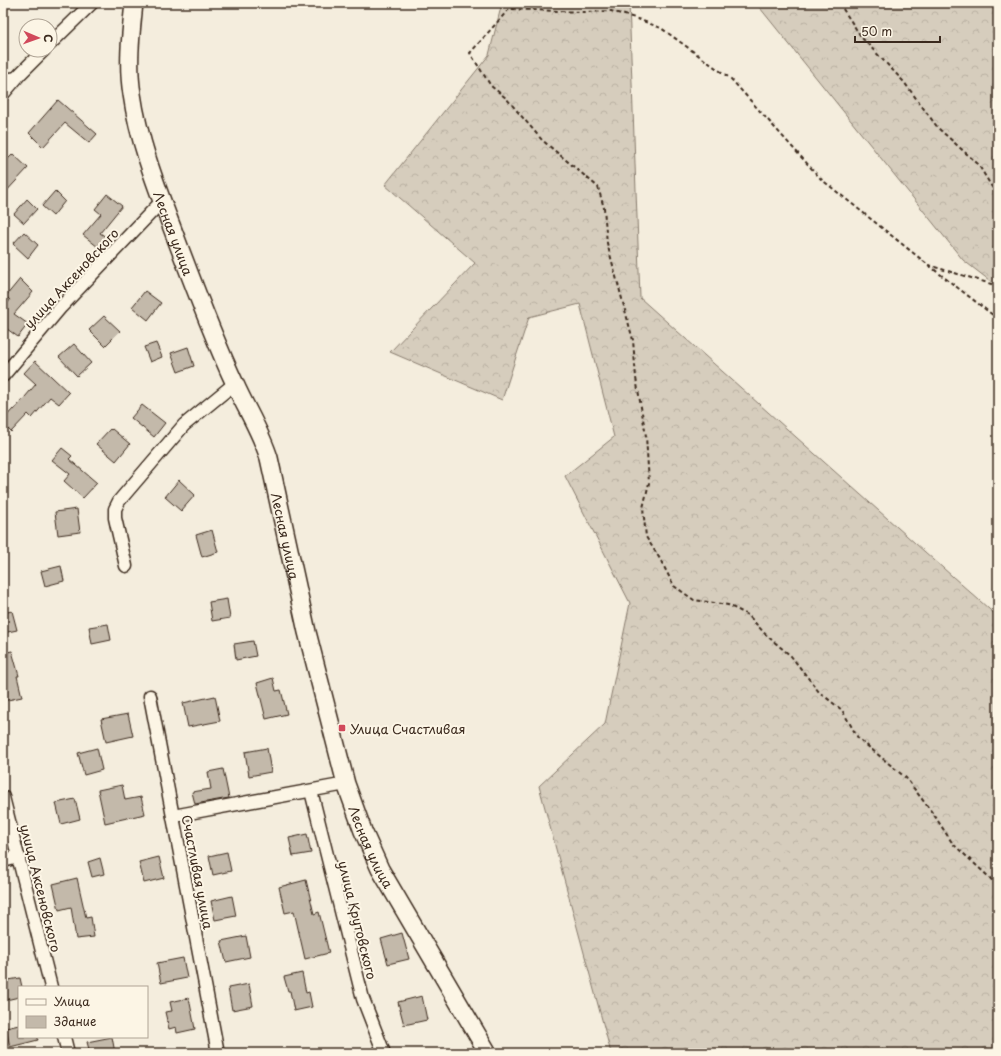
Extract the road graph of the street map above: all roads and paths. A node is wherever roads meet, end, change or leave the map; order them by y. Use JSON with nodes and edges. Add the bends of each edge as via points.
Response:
{"nodes":[{"id":1,"x":92,"y":3,"type":"edge"},
{"id":2,"x":134,"y":3,"type":"edge"},
{"id":3,"x":839,"y":3,"type":"edge"},
{"id":4,"x":58,"y":36,"type":"edge"},
{"id":5,"x":36,"y":58,"type":"edge"},
{"id":6,"x":20,"y":74,"type":"junction"},
{"id":7,"x":3,"y":77,"type":"edge"},
{"id":8,"x":3,"y":94,"type":"edge"},
{"id":9,"x":998,"y":197,"type":"edge"},
{"id":10,"x":162,"y":201,"type":"junction"},
{"id":11,"x":926,"y":264,"type":"junction"},
{"id":12,"x":998,"y":286,"type":"edge"},
{"id":13,"x":998,"y":319,"type":"edge"},
{"id":14,"x":3,"y":376,"type":"edge"},
{"id":15,"x":234,"y":384,"type":"junction"},
{"id":16,"x":126,"y":566,"type":"dead end"},
{"id":17,"x":150,"y":696,"type":"dead end"},
{"id":18,"x":346,"y":784,"type":"junction"},
{"id":19,"x":311,"y":791,"type":"junction"},
{"id":20,"x":3,"y":797,"type":"edge"},
{"id":21,"x":173,"y":816,"type":"junction"},
{"id":22,"x":19,"y":858,"type":"junction"},
{"id":23,"x":3,"y":861,"type":"edge"},
{"id":24,"x":998,"y":888,"type":"edge"},
{"id":25,"x":51,"y":986,"type":"edge"},
{"id":26,"x":64,"y":1038,"type":"edge"},
{"id":27,"x":68,"y":1053,"type":"edge"},
{"id":28,"x":218,"y":1053,"type":"edge"},
{"id":29,"x":384,"y":1053,"type":"edge"},
{"id":30,"x":488,"y":1053,"type":"edge"}],
"edges":[{"from":1,"to":4,"type":"street"},
{"from":2,"to":10,"type":"main road","name":"Лесная улица","via":[[130,61],[132,93],[139,130]]},
{"from":3,"to":9,"type":"path","via":[[862,38],[904,82],[938,128],[978,164]]},
{"from":5,"to":6,"type":"street"},
{"from":6,"to":7,"type":"lane"},
{"from":6,"to":8,"type":"street"},
{"from":10,"to":14,"type":"street","name":"улица Аксеновского","via":[[61,307]]},
{"from":10,"to":15,"type":"main road","name":"Лесная улица"},
{"from":11,"to":12,"type":"path"},
{"from":11,"to":13,"type":"path"},
{"from":11,"to":24,"type":"path","via":[[821,179],[731,79],[661,28],[611,11],[509,9],[470,53],[491,86],[506,98],[542,140],[598,187],[604,208],[607,243],[633,340],[636,378],[646,436],[649,483],[643,508],[646,537],[674,586],[694,600],[728,605],[748,615],[767,636],[791,656],[820,692],[842,710],[858,738],[906,778],[953,844]]},
{"from":15,"to":16,"type":"street","via":[[184,425],[118,501],[114,518]]},
{"from":15,"to":18,"type":"main road","name":"Лесная улица","via":[[269,458],[307,632]]},
{"from":17,"to":21,"type":"street","name":"Счастливая улица"},
{"from":18,"to":19,"type":"street"},
{"from":18,"to":30,"type":"main road","name":"Лесная улица","via":[[380,869]]},
{"from":19,"to":21,"type":"street"},
{"from":19,"to":29,"type":"street","name":"улица Крутовского","via":[[363,999]]},
{"from":20,"to":22,"type":"street","name":"улица Аксеновского"},
{"from":21,"to":28,"type":"street","name":"Счастливая улица"},
{"from":22,"to":23,"type":"street"},
{"from":22,"to":25,"type":"street","name":"улица Аксеновского"},
{"from":26,"to":27,"type":"street"}]}
